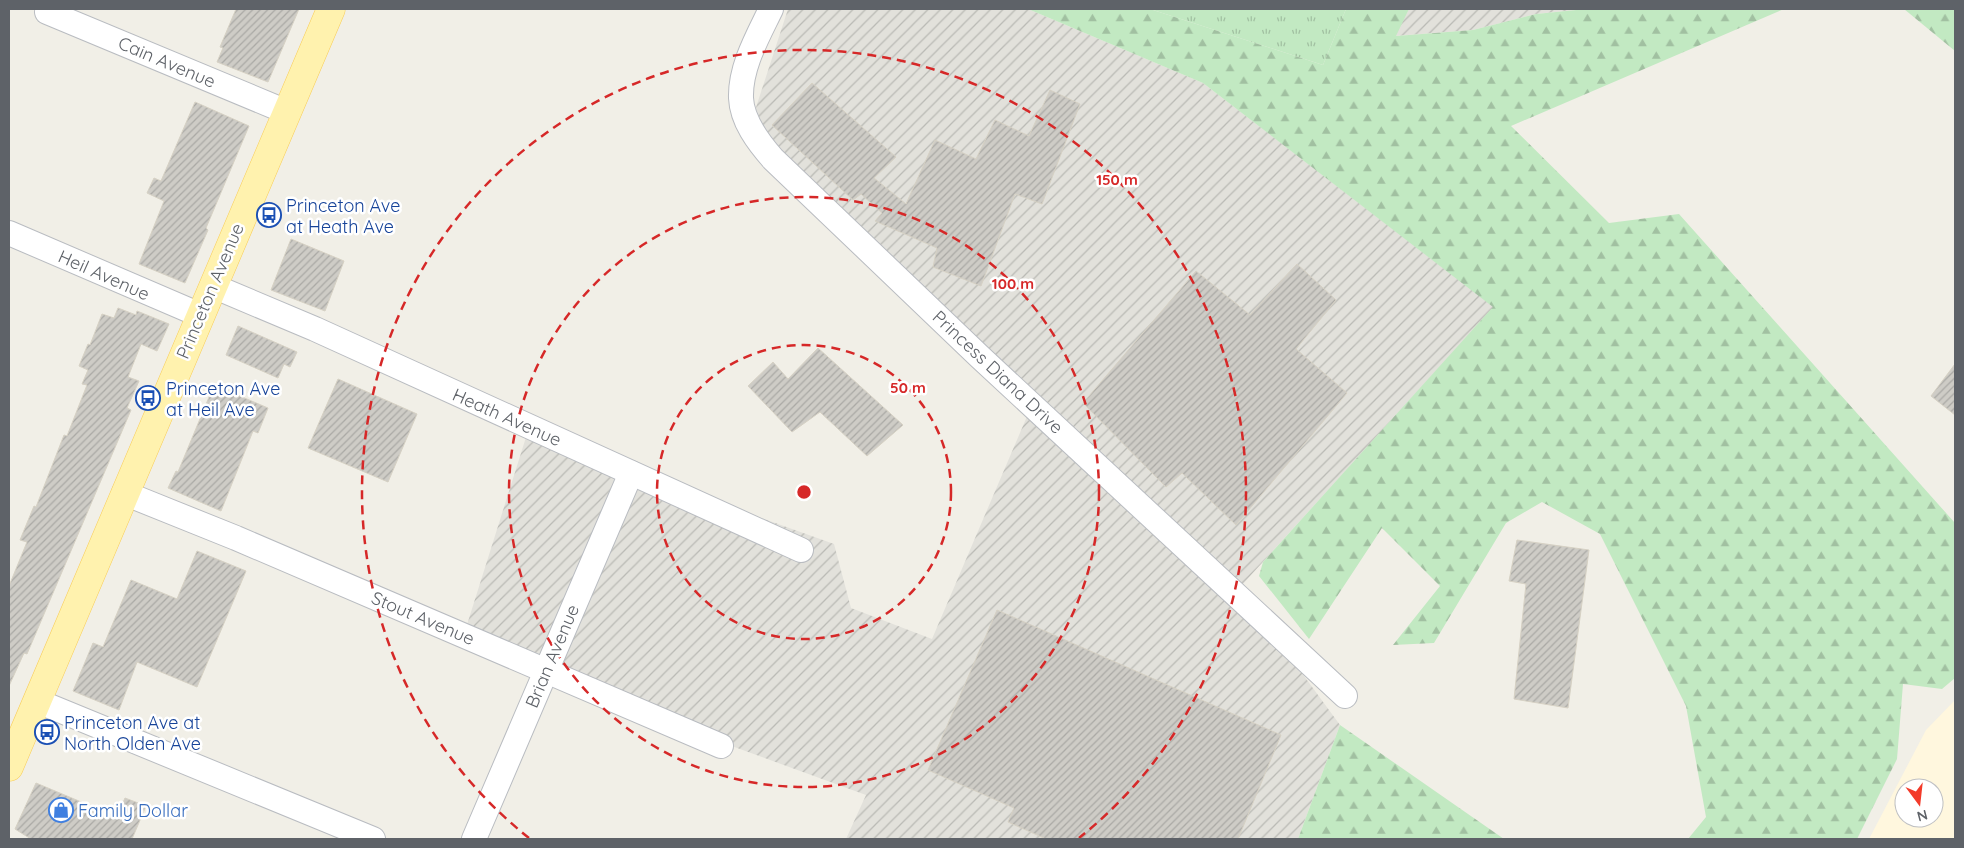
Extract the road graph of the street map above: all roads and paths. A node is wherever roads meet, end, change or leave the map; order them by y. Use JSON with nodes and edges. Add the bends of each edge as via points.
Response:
{"nodes":[{"id":1,"x":331,"y":9,"type":"edge"},
{"id":2,"x":771,"y":9,"type":"edge"},
{"id":3,"x":47,"y":12,"type":"dead end"},
{"id":4,"x":287,"y":112,"type":"junction"},
{"id":5,"x":9,"y":233,"type":"edge"},
{"id":6,"x":212,"y":286,"type":"junction"},
{"id":7,"x":200,"y":315,"type":"junction"},
{"id":8,"x":631,"y":473,"type":"junction"},
{"id":9,"x":124,"y":493,"type":"junction"},
{"id":10,"x":801,"y":550,"type":"dead end"},
{"id":11,"x":546,"y":671,"type":"junction"},
{"id":12,"x":1345,"y":696,"type":"dead end"},
{"id":13,"x":37,"y":701,"type":"junction"},
{"id":14,"x":721,"y":746,"type":"dead end"},
{"id":15,"x":9,"y":767,"type":"edge"},
{"id":16,"x":373,"y":839,"type":"edge"},
{"id":17,"x":474,"y":839,"type":"edge"}],
"edges":[{"from":1,"to":4,"type":"main road","name":"Princeton Avenue"},
{"from":2,"to":12,"type":"street","name":"Princess Diana Drive","via":[[753,47],[741,98],[756,140],[975,351]]},
{"from":3,"to":4,"type":"street","name":"Cain Avenue"},
{"from":4,"to":6,"type":"main road","name":"Princeton Avenue"},
{"from":5,"to":7,"type":"street","name":"Heil Avenue"},
{"from":6,"to":7,"type":"main road","name":"Princeton Avenue"},
{"from":6,"to":8,"type":"street","name":"Heath Avenue"},
{"from":7,"to":9,"type":"main road","name":"Princeton Avenue"},
{"from":8,"to":10,"type":"street","name":"Heath Avenue"},
{"from":8,"to":11,"type":"street","name":"Brian Avenue"},
{"from":9,"to":11,"type":"street","name":"Stout Avenue"},
{"from":9,"to":13,"type":"main road","name":"Princeton Avenue"},
{"from":11,"to":14,"type":"street","name":"Stout Avenue"},
{"from":11,"to":17,"type":"street","name":"Brian Avenue"},
{"from":13,"to":15,"type":"main road","name":"Princeton Avenue"},
{"from":13,"to":16,"type":"street"}]}
